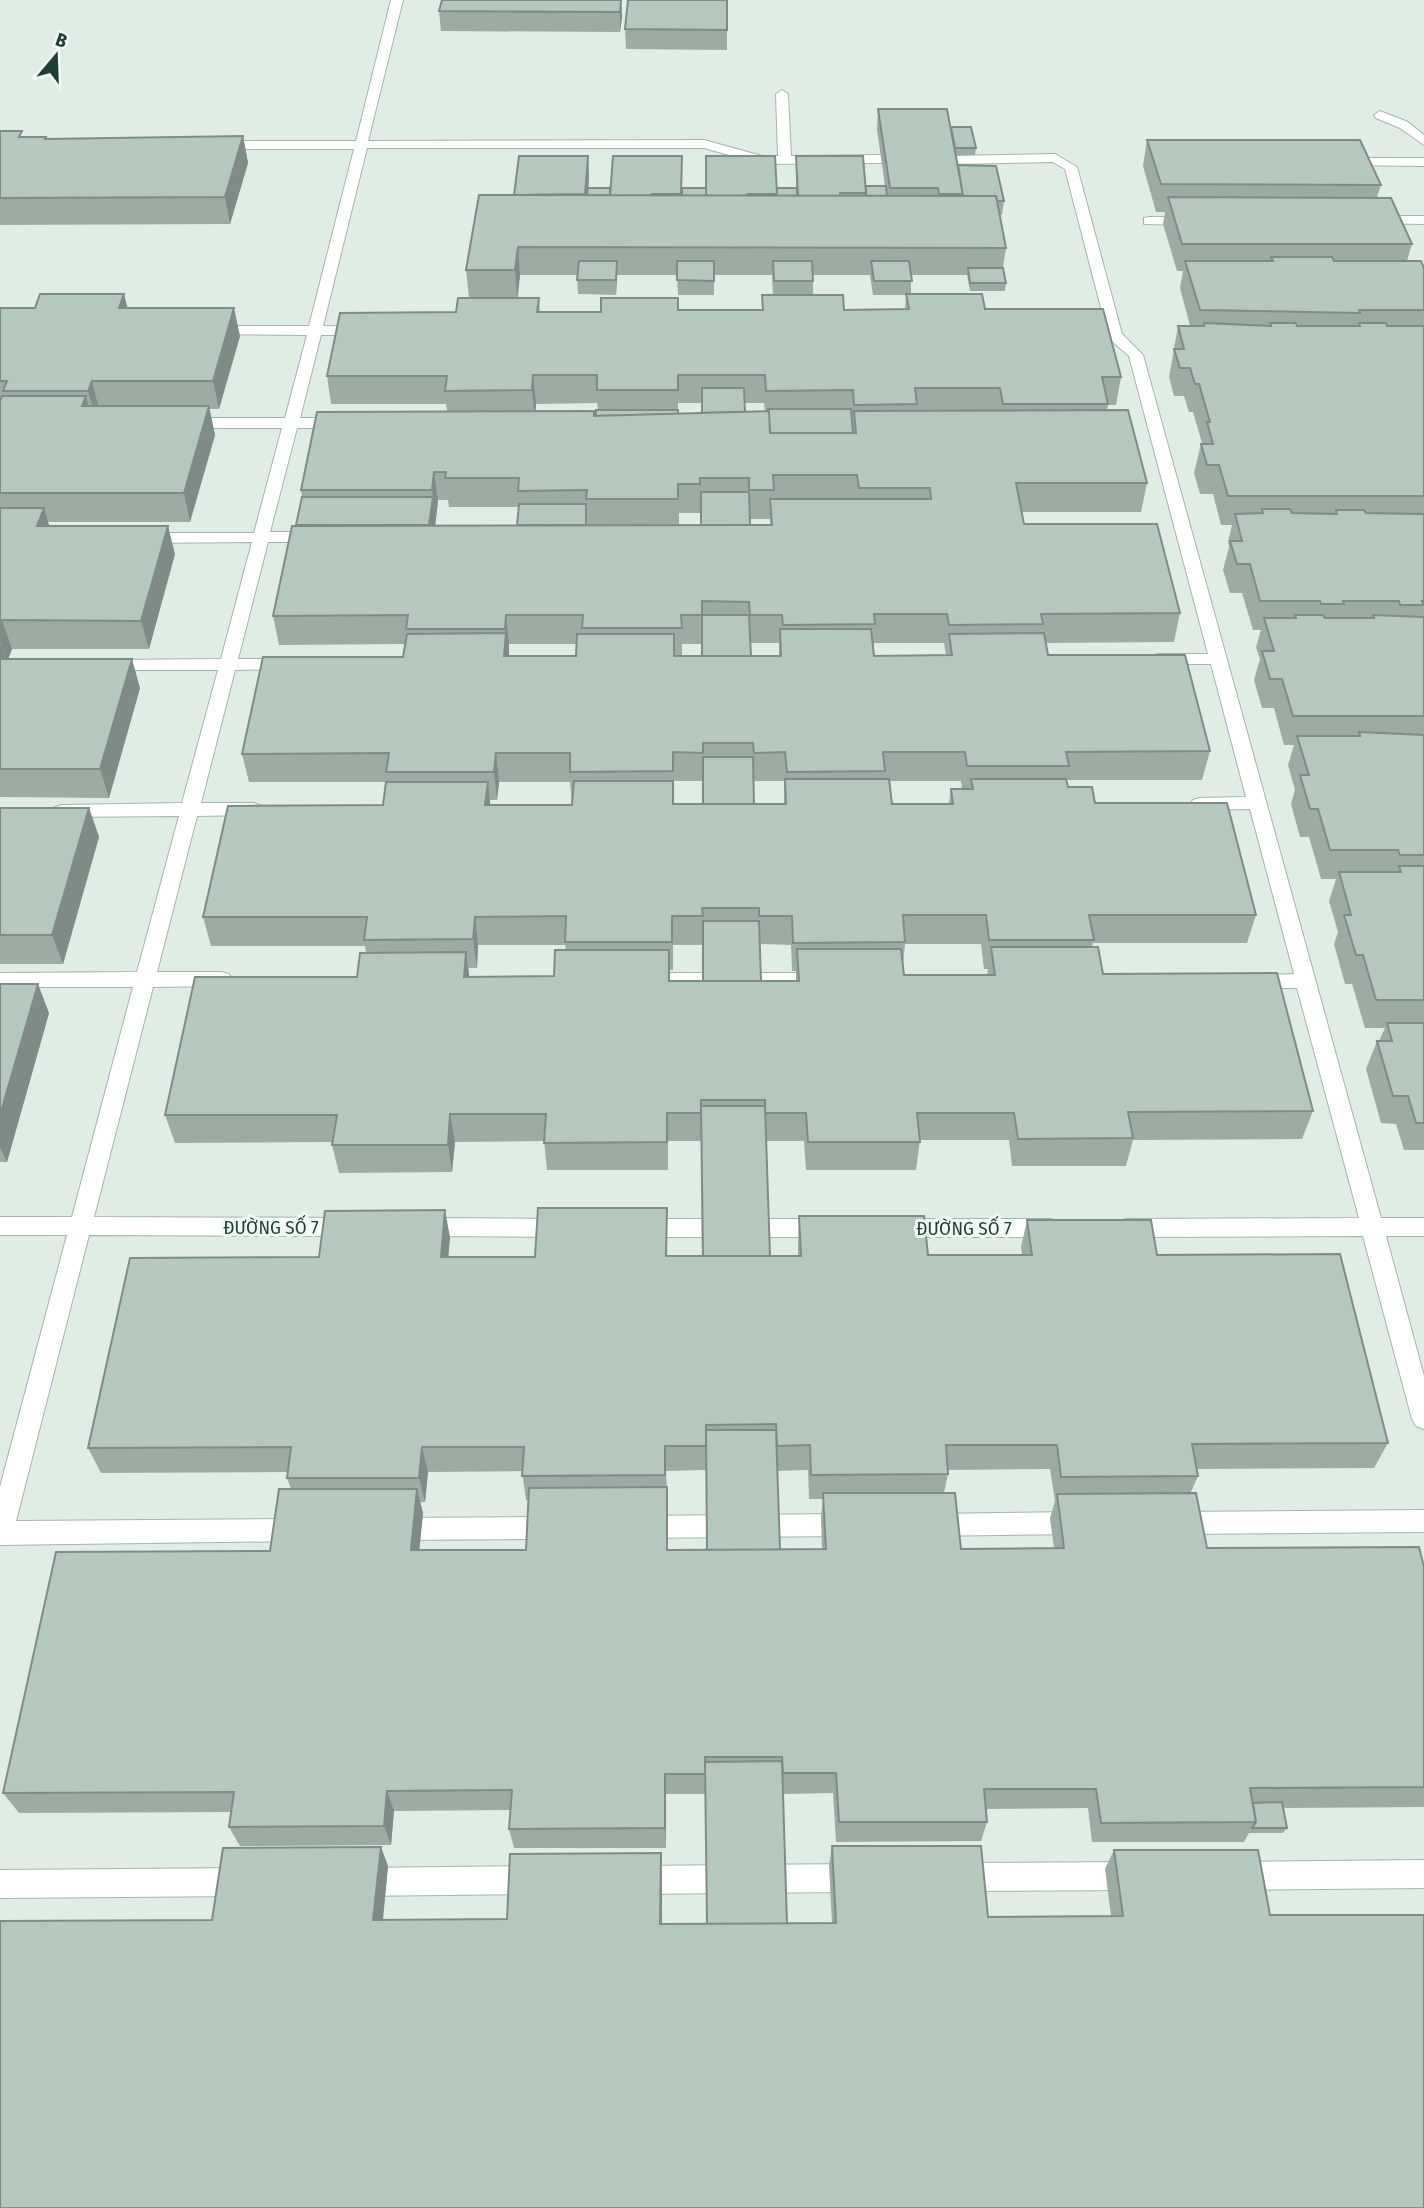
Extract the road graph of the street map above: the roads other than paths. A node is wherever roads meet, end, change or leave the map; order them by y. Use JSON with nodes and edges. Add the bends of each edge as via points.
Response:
{"nodes":[{"id":1,"x":397,"y":0,"type":"edge"},
{"id":2,"x":782,"y":94,"type":"dead end"},
{"id":3,"x":1380,"y":115,"type":"dead end"},
{"id":4,"x":1424,"y":141,"type":"edge"},
{"id":5,"x":361,"y":144,"type":"junction"},
{"id":6,"x":208,"y":145,"type":"edge"},
{"id":7,"x":881,"y":159,"type":"edge"},
{"id":8,"x":951,"y":160,"type":"edge"},
{"id":9,"x":785,"y":161,"type":"junction"},
{"id":10,"x":1330,"y":162,"type":"edge"},
{"id":11,"x":1424,"y":162,"type":"edge"},
{"id":12,"x":1204,"y":220,"type":"edge"},
{"id":13,"x":1355,"y":220,"type":"edge"},
{"id":14,"x":1424,"y":220,"type":"edge"},
{"id":15,"x":1149,"y":221,"type":"dead end"},
{"id":16,"x":1071,"y":329,"type":"edge"},
{"id":17,"x":192,"y":330,"type":"edge"},
{"id":18,"x":315,"y":331,"type":"junction"},
{"id":19,"x":385,"y":331,"type":"edge"},
{"id":20,"x":1115,"y":334,"type":"junction"},
{"id":21,"x":166,"y":423,"type":"edge"},
{"id":22,"x":291,"y":423,"type":"junction"},
{"id":23,"x":360,"y":423,"type":"edge"},
{"id":24,"x":331,"y":537,"type":"edge"},
{"id":25,"x":124,"y":538,"type":"edge"},
{"id":26,"x":261,"y":538,"type":"junction"},
{"id":27,"x":1134,"y":659,"type":"edge"},
{"id":28,"x":1218,"y":659,"type":"junction"},
{"id":29,"x":311,"y":664,"type":"edge"},
{"id":30,"x":94,"y":665,"type":"edge"},
{"id":31,"x":227,"y":665,"type":"junction"},
{"id":32,"x":1257,"y":803,"type":"junction"},
{"id":33,"x":1174,"y":804,"type":"edge"},
{"id":34,"x":272,"y":809,"type":"edge"},
{"id":35,"x":189,"y":810,"type":"junction"},
{"id":36,"x":40,"y":811,"type":"edge"},
{"id":37,"x":144,"y":979,"type":"junction"},
{"id":38,"x":242,"y":979,"type":"edge"},
{"id":39,"x":0,"y":980,"type":"edge"},
{"id":40,"x":620,"y":980,"type":"edge"},
{"id":41,"x":844,"y":980,"type":"edge"},
{"id":42,"x":1235,"y":981,"type":"edge"},
{"id":43,"x":1305,"y":981,"type":"junction"},
{"id":44,"x":0,"y":1226,"type":"edge"},
{"id":45,"x":78,"y":1227,"type":"junction"},
{"id":46,"x":371,"y":1227,"type":"edge"},
{"id":47,"x":398,"y":1227,"type":"edge"},
{"id":48,"x":1424,"y":1227,"type":"edge"},
{"id":49,"x":593,"y":1228,"type":"edge"},
{"id":50,"x":621,"y":1228,"type":"edge"},
{"id":51,"x":844,"y":1228,"type":"edge"},
{"id":52,"x":872,"y":1228,"type":"edge"},
{"id":53,"x":1066,"y":1228,"type":"edge"},
{"id":54,"x":1108,"y":1228,"type":"edge"},
{"id":55,"x":1372,"y":1228,"type":"junction"},
{"id":56,"x":1424,"y":1419,"type":"edge"},
{"id":57,"x":1424,"y":1521,"type":"edge"},
{"id":58,"x":1103,"y":1523,"type":"edge"},
{"id":59,"x":1145,"y":1523,"type":"edge"},
{"id":60,"x":866,"y":1525,"type":"edge"},
{"id":61,"x":908,"y":1525,"type":"edge"},
{"id":62,"x":573,"y":1527,"type":"edge"},
{"id":63,"x":615,"y":1527,"type":"edge"},
{"id":64,"x":377,"y":1529,"type":"edge"},
{"id":65,"x":321,"y":1530,"type":"edge"},
{"id":66,"x":0,"y":1533,"type":"edge"},
{"id":67,"x":1424,"y":1874,"type":"edge"},
{"id":68,"x":1159,"y":1876,"type":"edge"},
{"id":69,"x":1215,"y":1876,"type":"edge"},
{"id":70,"x":880,"y":1878,"type":"edge"},
{"id":71,"x":935,"y":1878,"type":"edge"},
{"id":72,"x":558,"y":1880,"type":"edge"},
{"id":73,"x":614,"y":1880,"type":"edge"},
{"id":74,"x":265,"y":1882,"type":"edge"},
{"id":75,"x":335,"y":1882,"type":"edge"},
{"id":76,"x":0,"y":1884,"type":"edge"}],
"edges":[{"from":1,"to":5,"type":"lane"},
{"from":2,"to":9,"type":"lane"},
{"from":3,"to":4,"type":"lane","via":[[1404,125]]},
{"from":5,"to":6,"type":"lane"},
{"from":5,"to":9,"type":"lane","via":[[704,144],[748,158]]},
{"from":5,"to":18,"type":"lane"},
{"from":7,"to":9,"type":"lane"},
{"from":8,"to":20,"type":"lane","via":[[1055,158],[1072,167]]},
{"from":10,"to":11,"type":"lane"},
{"from":12,"to":15,"type":"lane"},
{"from":13,"to":14,"type":"lane"},
{"from":16,"to":20,"type":"lane","via":[[1099,328]]},
{"from":17,"to":18,"type":"lane"},
{"from":18,"to":19,"type":"lane"},
{"from":18,"to":22,"type":"lane"},
{"from":20,"to":28,"type":"lane","via":[[1136,355],[1147,424]]},
{"from":21,"to":22,"type":"lane"},
{"from":22,"to":23,"type":"lane"},
{"from":22,"to":26,"type":"lane"},
{"from":24,"to":26,"type":"lane"},
{"from":25,"to":26,"type":"lane"},
{"from":26,"to":31,"type":"lane"},
{"from":27,"to":28,"type":"lane"},
{"from":28,"to":32,"type":"lane"},
{"from":29,"to":31,"type":"lane"},
{"from":30,"to":31,"type":"lane"},
{"from":31,"to":35,"type":"lane"},
{"from":32,"to":33,"type":"lane"},
{"from":32,"to":43,"type":"lane"},
{"from":34,"to":35,"type":"lane"},
{"from":35,"to":36,"type":"lane"},
{"from":35,"to":37,"type":"lane"},
{"from":37,"to":38,"type":"lane"},
{"from":37,"to":39,"type":"lane"},
{"from":37,"to":45,"type":"lane"},
{"from":40,"to":41,"type":"lane"},
{"from":42,"to":43,"type":"lane"},
{"from":43,"to":55,"type":"lane"},
{"from":44,"to":45,"type":"lane","name":"ĐƯỜNG SỐ 7"},
{"from":45,"to":46,"type":"lane","name":"ĐƯỜNG SỐ 7"},
{"from":45,"to":66,"type":"lane"},
{"from":47,"to":49,"type":"lane"},
{"from":48,"to":55,"type":"lane"},
{"from":50,"to":51,"type":"lane"},
{"from":52,"to":53,"type":"lane","name":"ĐƯỜNG SỐ 7"},
{"from":54,"to":55,"type":"lane"},
{"from":55,"to":56,"type":"lane"},
{"from":57,"to":59,"type":"lane"},
{"from":58,"to":61,"type":"lane"},
{"from":60,"to":63,"type":"lane"},
{"from":62,"to":64,"type":"lane"},
{"from":65,"to":66,"type":"lane"},
{"from":67,"to":69,"type":"lane"},
{"from":68,"to":71,"type":"lane"},
{"from":70,"to":73,"type":"lane"},
{"from":72,"to":75,"type":"lane"},
{"from":74,"to":76,"type":"lane"}]}
